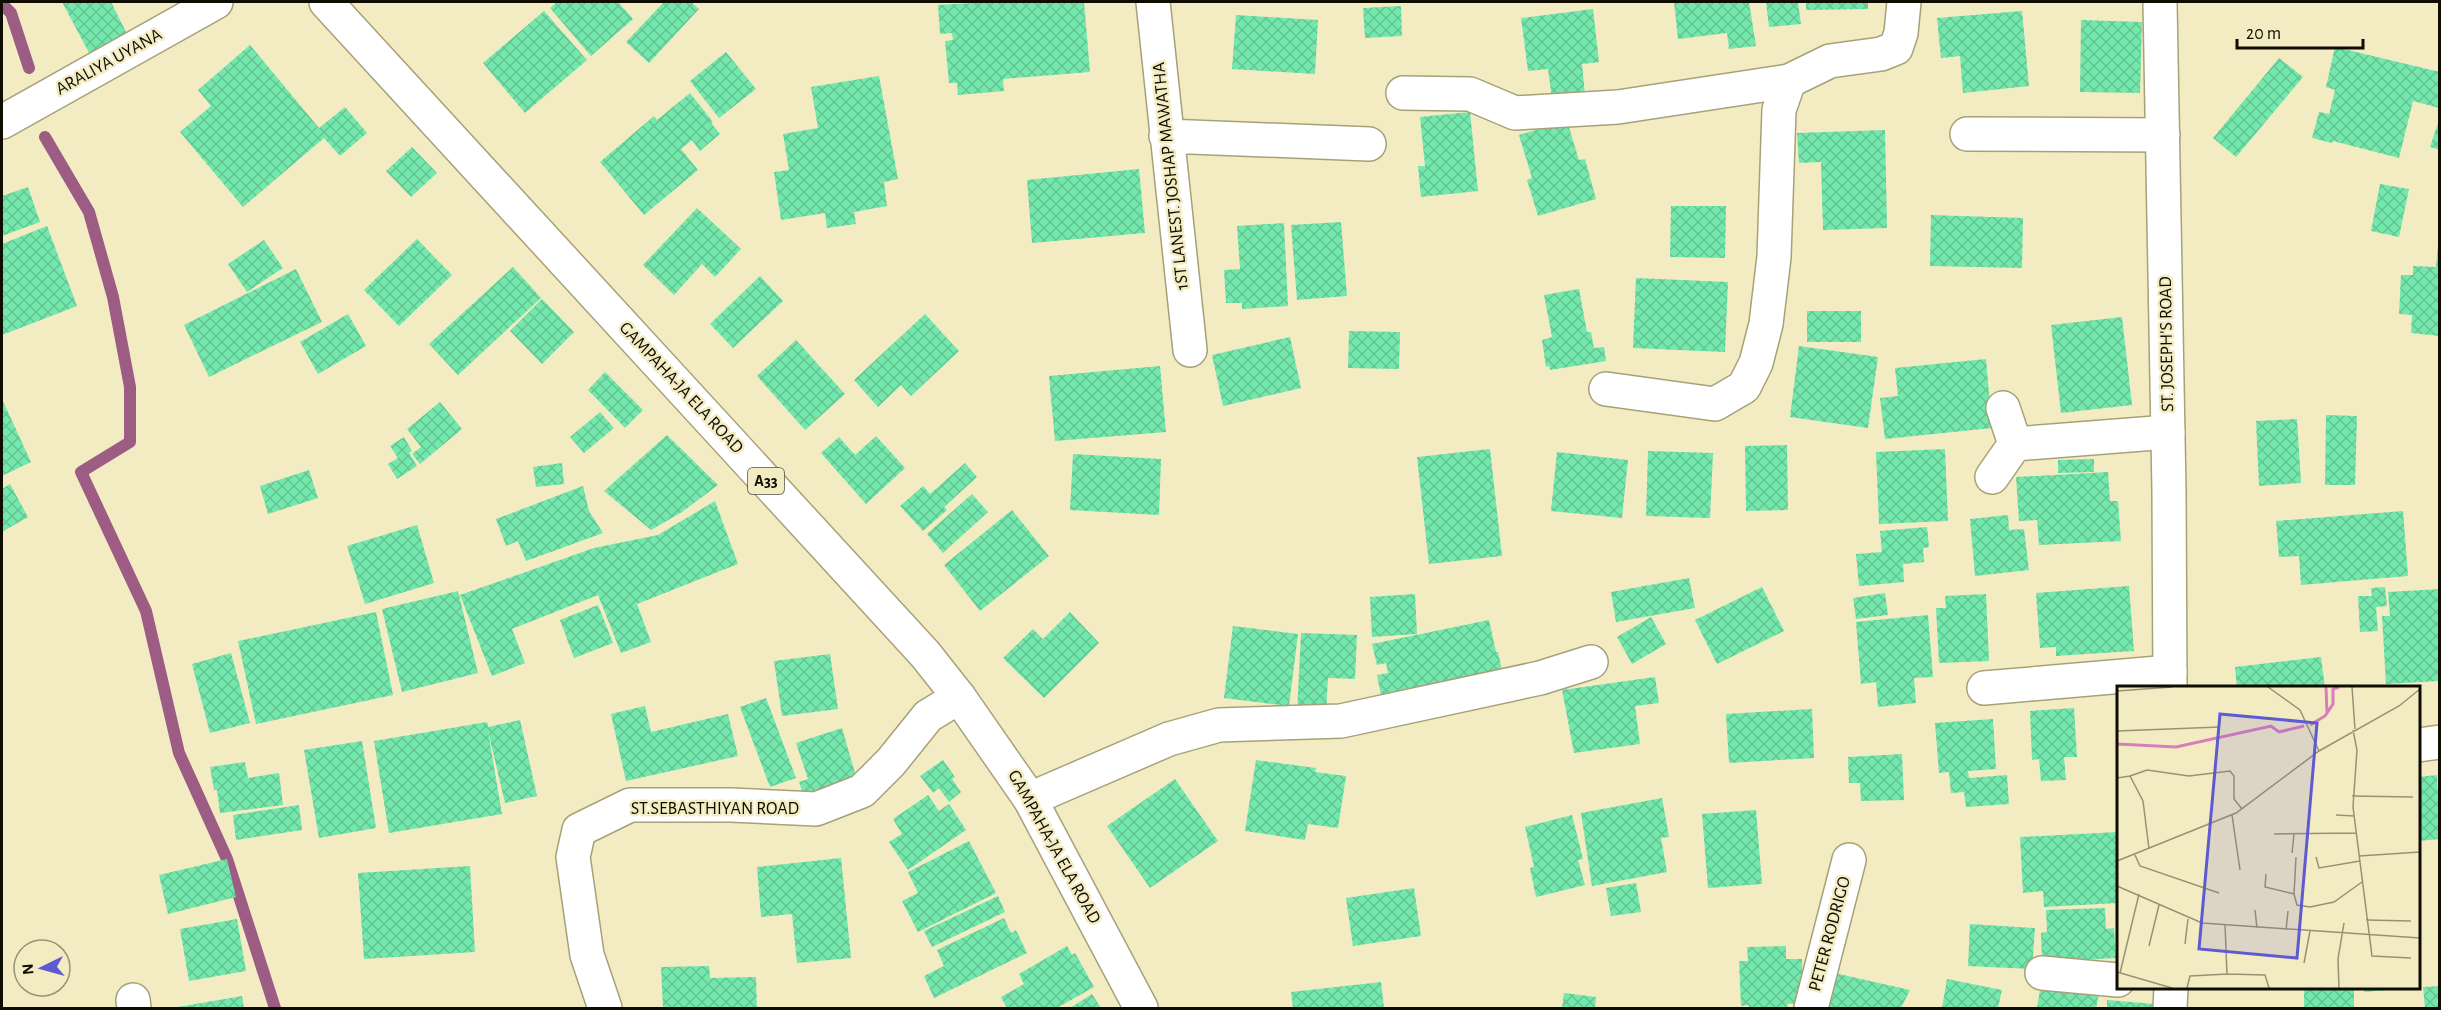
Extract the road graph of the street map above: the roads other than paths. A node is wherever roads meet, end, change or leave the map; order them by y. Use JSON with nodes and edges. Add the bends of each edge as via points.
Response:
{"nodes":[{"id":1,"x":216,"y":2,"type":"edge"},
{"id":2,"x":326,"y":2,"type":"edge"},
{"id":3,"x":1153,"y":2,"type":"edge"},
{"id":4,"x":1904,"y":2,"type":"edge"},
{"id":5,"x":2160,"y":2,"type":"edge"},
{"id":6,"x":1789,"y":81,"type":"junction"},
{"id":7,"x":1403,"y":93,"type":"dead end"},
{"id":8,"x":2,"y":122,"type":"edge"},
{"id":9,"x":1967,"y":134,"type":"dead end"},
{"id":10,"x":2163,"y":135,"type":"junction"},
{"id":11,"x":1166,"y":136,"type":"junction"},
{"id":12,"x":1369,"y":144,"type":"dead end"},
{"id":13,"x":1190,"y":350,"type":"dead end"},
{"id":14,"x":1606,"y":389,"type":"dead end"},
{"id":15,"x":2003,"y":408,"type":"dead end"},
{"id":16,"x":2168,"y":432,"type":"junction"},
{"id":17,"x":2015,"y":444,"type":"junction"},
{"id":18,"x":1992,"y":477,"type":"dead end"},
{"id":19,"x":1591,"y":662,"type":"dead end"},
{"id":20,"x":2170,"y":680,"type":"edge"},
{"id":21,"x":1984,"y":688,"type":"dead end"},
{"id":22,"x":959,"y":697,"type":"junction"},
{"id":23,"x":2439,"y":742,"type":"edge"},
{"id":24,"x":2420,"y":745,"type":"edge"},
{"id":25,"x":1030,"y":799,"type":"junction"},
{"id":26,"x":1849,"y":860,"type":"dead end"},
{"id":27,"x":2042,"y":973,"type":"dead end"},
{"id":28,"x":2117,"y":980,"type":"edge"},
{"id":29,"x":2171,"y":989,"type":"edge"},
{"id":30,"x":606,"y":1008,"type":"edge"},
{"id":31,"x":1141,"y":1008,"type":"edge"},
{"id":32,"x":1811,"y":1008,"type":"edge"},
{"id":33,"x":2170,"y":1008,"type":"edge"}],
"edges":[{"from":1,"to":8,"type":"main road","name":"ARALIYA UYANA"},
{"from":2,"to":22,"type":"main road","name":"GAMPAHA-JA ELA ROAD","number":"A33","via":[[925,654]]},
{"from":3,"to":11,"type":"main road","name":"1ST LANEST. JOSHAP MAWATHA"},
{"from":4,"to":6,"type":"main road","via":[[1896,48],[1830,62]]},
{"from":5,"to":10,"type":"main road","name":"ST. JOSEPH'S ROAD"},
{"from":6,"to":7,"type":"main road","via":[[1618,107],[1515,113],[1470,94]]},
{"from":6,"to":14,"type":"main road","via":[[1779,110],[1774,257],[1766,324],[1756,363],[1744,387],[1715,404]]},
{"from":9,"to":10,"type":"main road"},
{"from":10,"to":16,"type":"main road","name":"ST. JOSEPH'S ROAD"},
{"from":11,"to":12,"type":"main road"},
{"from":11,"to":13,"type":"main road","name":"1ST LANEST. JOSHAP MAWATHA"},
{"from":15,"to":17,"type":"main road"},
{"from":16,"to":17,"type":"main road"},
{"from":16,"to":20,"type":"main road","name":"ST. JOSEPH'S ROAD"},
{"from":17,"to":18,"type":"main road"},
{"from":19,"to":25,"type":"main road","via":[[1540,678],[1341,721],[1219,725],[1169,739]]},
{"from":20,"to":21,"type":"main road"},
{"from":22,"to":25,"type":"main road","name":"GAMPAHA-JA ELA ROAD","number":"A33"},
{"from":22,"to":30,"type":"main road","name":"ST.SEBASTHIYAN ROAD","via":[[928,716],[862,791],[816,808],[630,805],[579,830],[573,857],[587,955]]},
{"from":23,"to":24,"type":"main road"},
{"from":25,"to":31,"type":"main road","name":"GAMPAHA-JA ELA ROAD","number":"A33"},
{"from":26,"to":32,"type":"main road","name":"PETER RODRIGO"},
{"from":27,"to":28,"type":"main road"},
{"from":29,"to":33,"type":"main road"}]}
